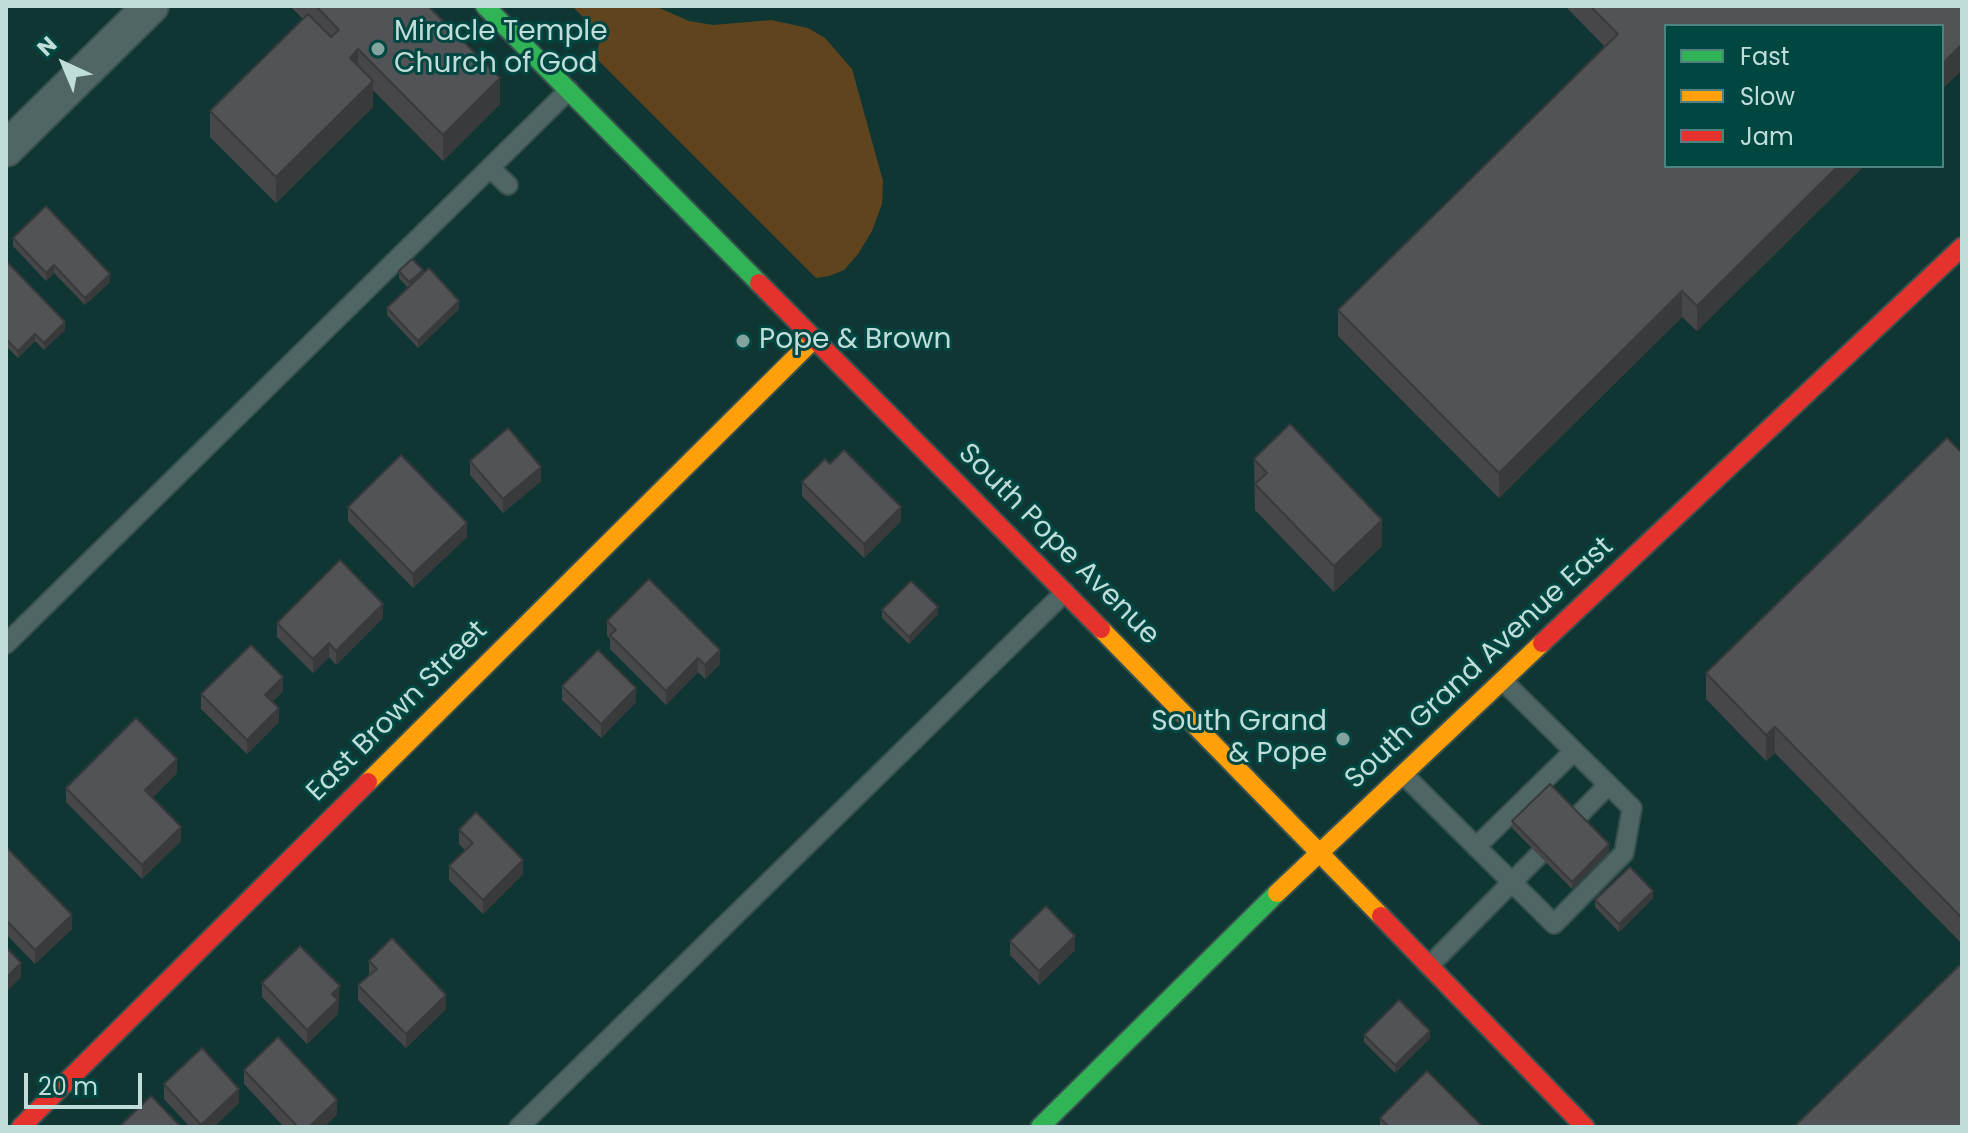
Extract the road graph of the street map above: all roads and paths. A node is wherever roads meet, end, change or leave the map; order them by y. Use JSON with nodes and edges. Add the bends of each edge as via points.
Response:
{"nodes":[{"id":1,"x":151,"y":6,"type":"edge"},
{"id":2,"x":485,"y":6,"type":"edge"},
{"id":3,"x":569,"y":90,"type":"junction"},
{"id":4,"x":6,"y":149,"type":"edge"},
{"id":5,"x":490,"y":168,"type":"junction"},
{"id":6,"x":508,"y":185,"type":"dead end"},
{"id":7,"x":1962,"y":247,"type":"edge"},
{"id":8,"x":815,"y":338,"type":"junction"},
{"id":9,"x":1065,"y":592,"type":"junction"},
{"id":10,"x":6,"y":644,"type":"edge"},
{"id":11,"x":1503,"y":681,"type":"junction"},
{"id":12,"x":1573,"y":752,"type":"junction"},
{"id":13,"x":1403,"y":774,"type":"junction"},
{"id":14,"x":1608,"y":785,"type":"junction"},
{"id":15,"x":1576,"y":818,"type":"edge"},
{"id":16,"x":1476,"y":847,"type":"junction"},
{"id":17,"x":1320,"y":853,"type":"junction"},
{"id":18,"x":1539,"y":855,"type":"edge"},
{"id":19,"x":1512,"y":882,"type":"junction"},
{"id":20,"x":1429,"y":966,"type":"junction"},
{"id":21,"x":1570,"y":1111,"type":"junction"},
{"id":22,"x":21,"y":1127,"type":"edge"},
{"id":23,"x":519,"y":1127,"type":"edge"},
{"id":24,"x":1040,"y":1127,"type":"edge"},
{"id":25,"x":1554,"y":1127,"type":"edge"},
{"id":26,"x":1585,"y":1127,"type":"edge"}],
"edges":[{"from":1,"to":4,"type":"street"},
{"from":2,"to":3,"type":"street","name":"South Pope Avenue"},
{"from":3,"to":5,"type":"lane"},
{"from":3,"to":8,"type":"street","name":"South Pope Avenue"},
{"from":5,"to":6,"type":"lane"},
{"from":5,"to":10,"type":"lane"},
{"from":7,"to":11,"type":"street","name":"South Grand Avenue East"},
{"from":8,"to":9,"type":"street","name":"South Pope Avenue"},
{"from":8,"to":22,"type":"street","name":"East Brown Street"},
{"from":9,"to":17,"type":"street","name":"South Pope Avenue"},
{"from":9,"to":23,"type":"lane"},
{"from":11,"to":12,"type":"lane"},
{"from":11,"to":13,"type":"street","name":"South Grand Avenue East"},
{"from":12,"to":14,"type":"lane"},
{"from":12,"to":16,"type":"lane"},
{"from":13,"to":16,"type":"lane"},
{"from":13,"to":17,"type":"street","name":"South Grand Avenue East"},
{"from":14,"to":15,"type":"lane"},
{"from":14,"to":19,"type":"lane","via":[[1632,808],[1624,853],[1554,924]]},
{"from":16,"to":19,"type":"lane"},
{"from":17,"to":20,"type":"street","name":"South Pope Avenue"},
{"from":17,"to":24,"type":"street","name":"South Grand Avenue East"},
{"from":18,"to":19,"type":"lane"},
{"from":19,"to":20,"type":"lane"},
{"from":20,"to":21,"type":"street","name":"South Pope Avenue"},
{"from":21,"to":25,"type":"lane"},
{"from":21,"to":26,"type":"street","name":"South Pope Avenue"}]}
